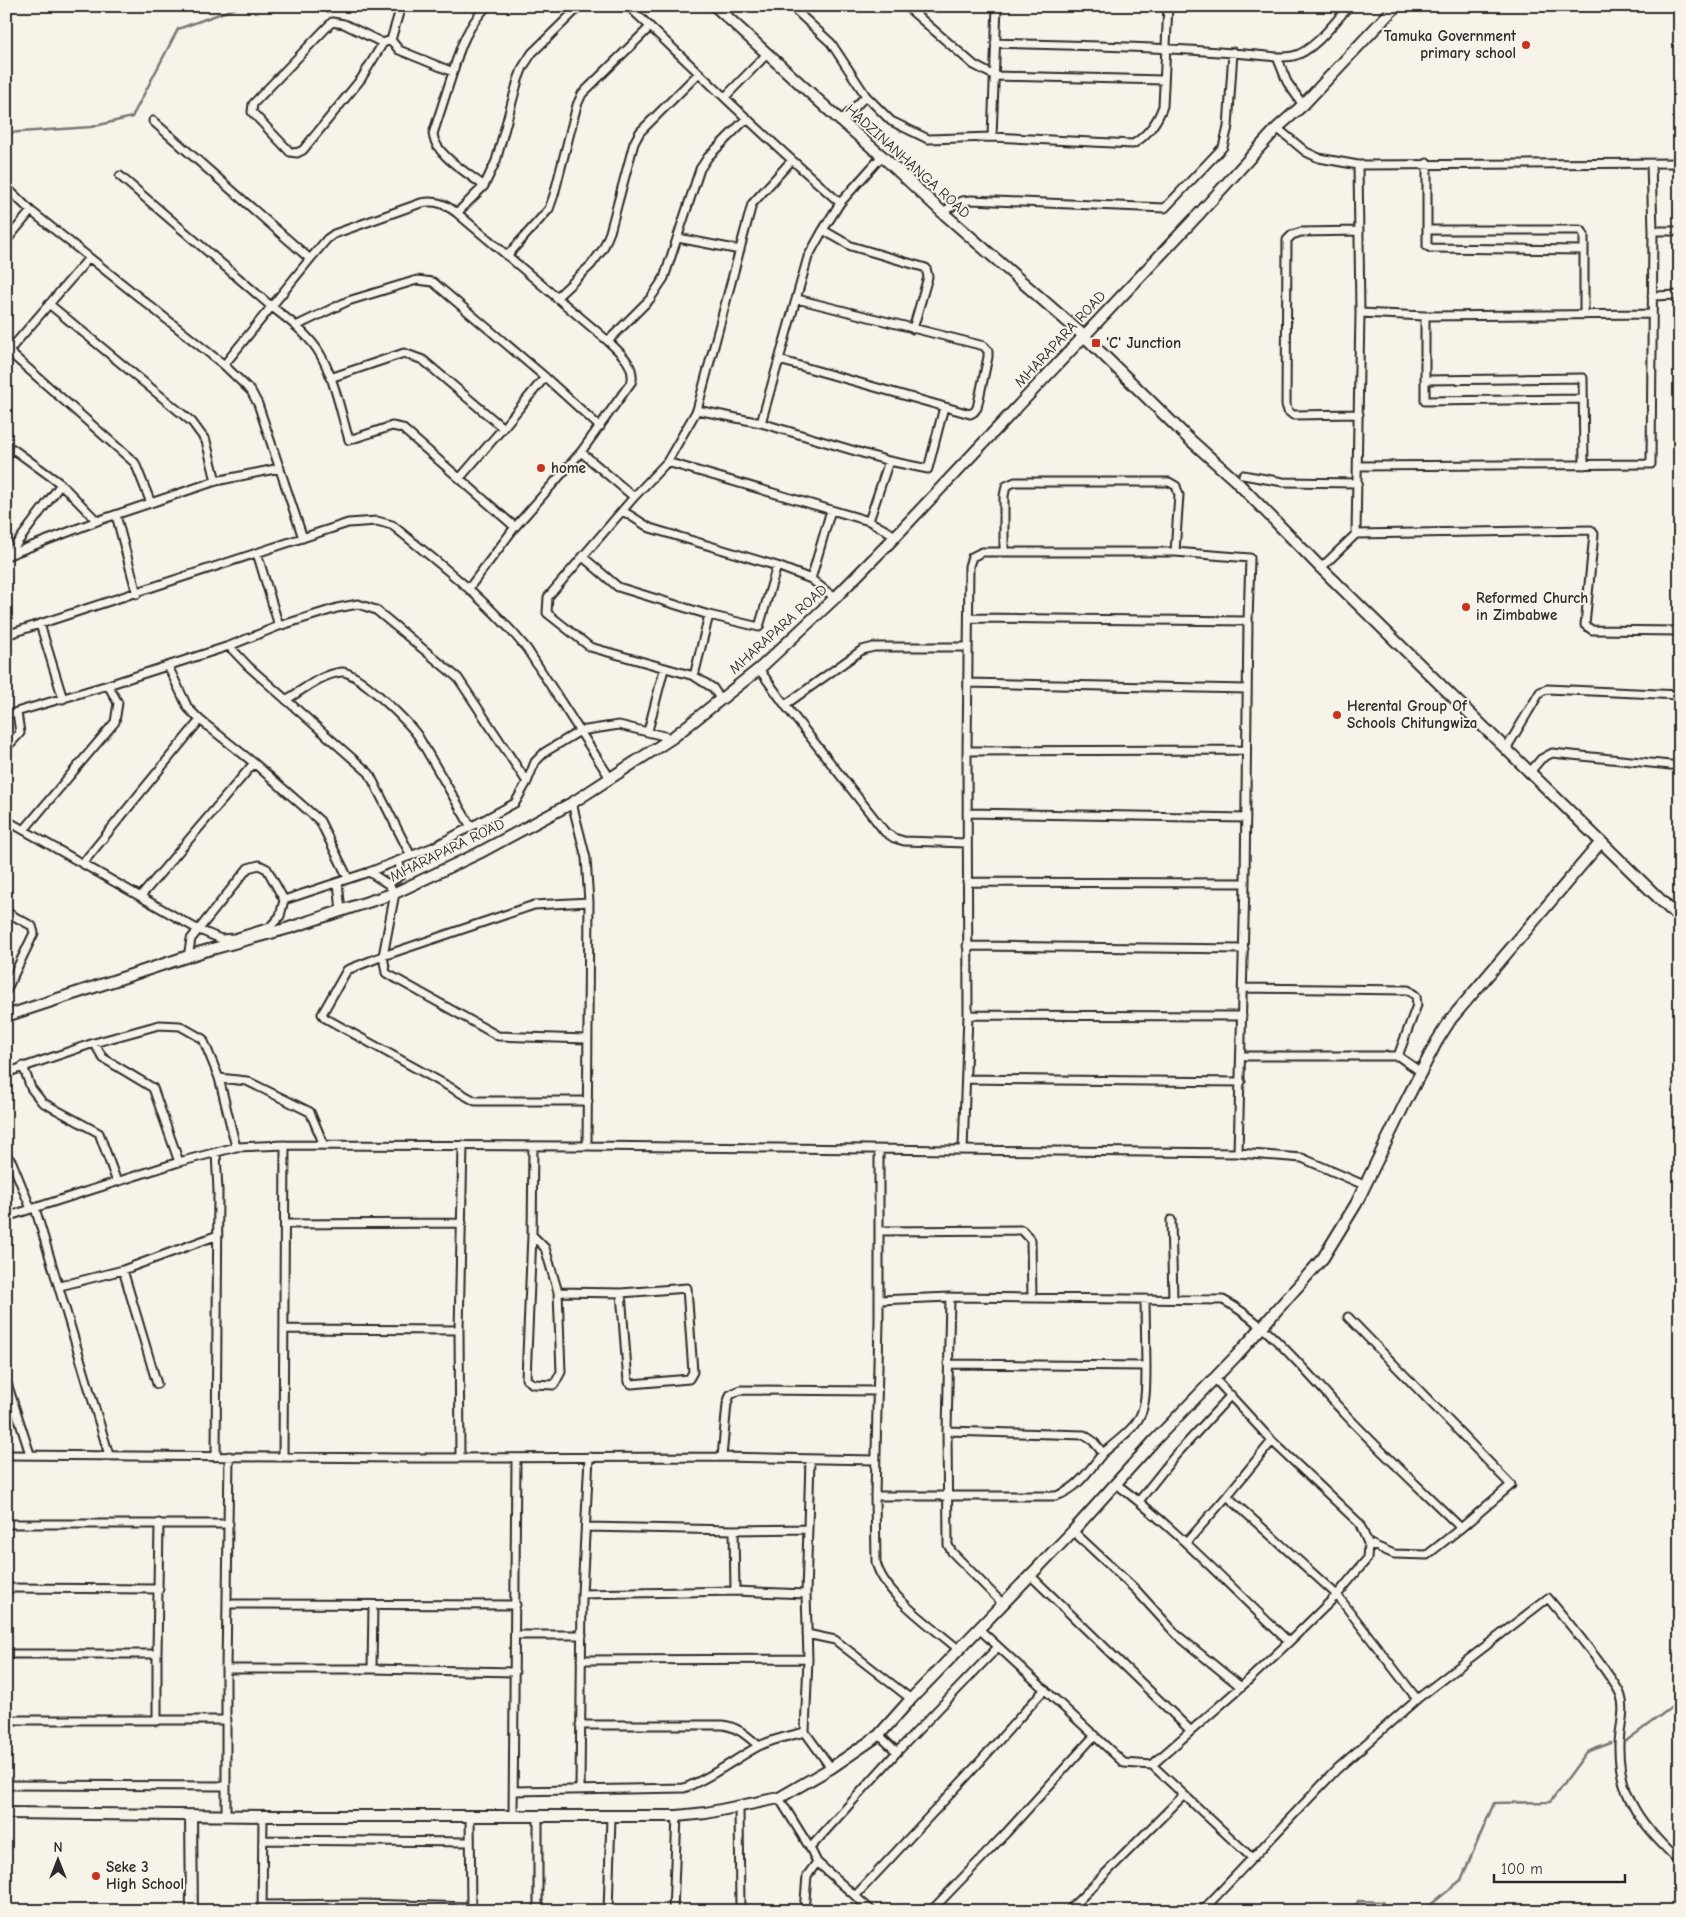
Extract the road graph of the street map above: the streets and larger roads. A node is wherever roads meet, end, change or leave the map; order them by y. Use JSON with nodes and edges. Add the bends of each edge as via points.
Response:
{"nodes":[{"id":1,"x":401,"y":6,"type":"edge"},
{"id":2,"x":488,"y":6,"type":"edge"},
{"id":3,"x":580,"y":6,"type":"edge"},
{"id":4,"x":628,"y":6,"type":"edge"},
{"id":5,"x":715,"y":6,"type":"edge"},
{"id":6,"x":791,"y":6,"type":"edge"},
{"id":7,"x":906,"y":6,"type":"edge"},
{"id":8,"x":997,"y":6,"type":"edge"},
{"id":9,"x":1168,"y":6,"type":"edge"},
{"id":10,"x":1349,"y":6,"type":"edge"},
{"id":11,"x":1396,"y":6,"type":"edge"},
{"id":12,"x":650,"y":27,"type":"junction"},
{"id":13,"x":391,"y":40,"type":"junction"},
{"id":14,"x":383,"y":42,"type":"junction"},
{"id":15,"x":995,"y":43,"type":"junction"},
{"id":16,"x":1167,"y":49,"type":"junction"},
{"id":17,"x":1233,"y":52,"type":"junction"},
{"id":18,"x":767,"y":54,"type":"junction"},
{"id":19,"x":1277,"y":58,"type":"junction"},
{"id":20,"x":452,"y":72,"type":"junction"},
{"id":21,"x":699,"y":73,"type":"junction"},
{"id":22,"x":994,"y":76,"type":"junction"},
{"id":23,"x":1164,"y":80,"type":"junction"},
{"id":24,"x":866,"y":96,"type":"junction"},
{"id":25,"x":725,"y":97,"type":"junction"},
{"id":26,"x":1303,"y":105,"type":"junction"},
{"id":27,"x":746,"y":119,"type":"junction"},
{"id":28,"x":153,"y":122,"type":"dead end"},
{"id":29,"x":841,"y":122,"type":"junction"},
{"id":30,"x":1277,"y":128,"type":"junction"},
{"id":31,"x":992,"y":137,"type":"junction"},
{"id":32,"x":882,"y":156,"type":"junction"},
{"id":33,"x":792,"y":160,"type":"junction"},
{"id":34,"x":1427,"y":163,"type":"junction"},
{"id":35,"x":1680,"y":163,"type":"edge"},
{"id":36,"x":1358,"y":164,"type":"junction"},
{"id":37,"x":1651,"y":164,"type":"junction"},
{"id":38,"x":120,"y":176,"type":"dead end"},
{"id":39,"x":6,"y":186,"type":"edge"},
{"id":40,"x":484,"y":186,"type":"junction"},
{"id":41,"x":840,"y":203,"type":"junction"},
{"id":42,"x":31,"y":211,"type":"junction"},
{"id":43,"x":942,"y":212,"type":"junction"},
{"id":44,"x":457,"y":213,"type":"junction"},
{"id":45,"x":823,"y":230,"type":"junction"},
{"id":46,"x":1427,"y":230,"type":"junction"},
{"id":47,"x":1359,"y":231,"type":"junction"},
{"id":48,"x":1653,"y":231,"type":"junction"},
{"id":49,"x":1680,"y":231,"type":"edge"},
{"id":50,"x":678,"y":238,"type":"junction"},
{"id":51,"x":6,"y":241,"type":"edge"},
{"id":52,"x":740,"y":250,"type":"junction"},
{"id":53,"x":1584,"y":250,"type":"junction"},
{"id":54,"x":507,"y":256,"type":"junction"},
{"id":55,"x":89,"y":258,"type":"junction"},
{"id":56,"x":310,"y":259,"type":"junction"},
{"id":57,"x":1680,"y":295,"type":"edge"},
{"id":58,"x":1652,"y":296,"type":"junction"},
{"id":59,"x":556,"y":298,"type":"junction"},
{"id":60,"x":797,"y":299,"type":"junction"},
{"id":61,"x":49,"y":304,"type":"junction"},
{"id":62,"x":272,"y":306,"type":"junction"},
{"id":63,"x":1360,"y":313,"type":"junction"},
{"id":64,"x":1652,"y":314,"type":"junction"},
{"id":65,"x":1584,"y":315,"type":"junction"},
{"id":66,"x":1425,"y":316,"type":"junction"},
{"id":67,"x":296,"y":326,"type":"junction"},
{"id":68,"x":912,"y":330,"type":"junction"},
{"id":69,"x":1084,"y":336,"type":"junction"},
{"id":70,"x":608,"y":341,"type":"junction"},
{"id":71,"x":7,"y":352,"type":"edge"},
{"id":72,"x":779,"y":360,"type":"junction"},
{"id":73,"x":224,"y":365,"type":"junction"},
{"id":74,"x":330,"y":378,"type":"junction"},
{"id":75,"x":545,"y":378,"type":"junction"},
{"id":76,"x":1425,"y":380,"type":"junction"},
{"id":77,"x":1583,"y":399,"type":"junction"},
{"id":78,"x":944,"y":407,"type":"junction"},
{"id":79,"x":697,"y":410,"type":"junction"},
{"id":80,"x":1359,"y":414,"type":"junction"},
{"id":81,"x":761,"y":423,"type":"junction"},
{"id":82,"x":503,"y":428,"type":"junction"},
{"id":83,"x":600,"y":428,"type":"junction"},
{"id":84,"x":6,"y":442,"type":"edge"},
{"id":85,"x":13,"y":449,"type":"junction"},
{"id":86,"x":581,"y":452,"type":"junction"},
{"id":87,"x":6,"y":456,"type":"edge"},
{"id":88,"x":889,"y":461,"type":"junction"},
{"id":89,"x":667,"y":462,"type":"junction"},
{"id":90,"x":1584,"y":465,"type":"junction"},
{"id":91,"x":1358,"y":466,"type":"junction"},
{"id":92,"x":280,"y":468,"type":"junction"},
{"id":93,"x":1242,"y":475,"type":"dead end"},
{"id":94,"x":460,"y":478,"type":"junction"},
{"id":95,"x":216,"y":481,"type":"junction"},
{"id":96,"x":1358,"y":483,"type":"junction"},
{"id":97,"x":61,"y":484,"type":"junction"},
{"id":98,"x":634,"y":497,"type":"junction"},
{"id":99,"x":151,"y":503,"type":"junction"},
{"id":100,"x":831,"y":510,"type":"junction"},
{"id":101,"x":623,"y":511,"type":"junction"},
{"id":102,"x":116,"y":515,"type":"junction"},
{"id":103,"x":97,"y":521,"type":"junction"},
{"id":104,"x":868,"y":521,"type":"junction"},
{"id":105,"x":515,"y":527,"type":"junction"},
{"id":106,"x":1356,"y":534,"type":"junction"},
{"id":107,"x":896,"y":536,"type":"junction"},
{"id":108,"x":303,"y":538,"type":"junction"},
{"id":109,"x":1004,"y":552,"type":"junction"},
{"id":110,"x":1175,"y":552,"type":"junction"},
{"id":111,"x":257,"y":553,"type":"junction"},
{"id":112,"x":7,"y":555,"type":"edge"},
{"id":113,"x":583,"y":557,"type":"junction"},
{"id":114,"x":777,"y":566,"type":"junction"},
{"id":115,"x":1321,"y":568,"type":"junction"},
{"id":116,"x":811,"y":579,"type":"junction"},
{"id":117,"x":469,"y":588,"type":"junction"},
{"id":118,"x":137,"y":594,"type":"junction"},
{"id":119,"x":835,"y":598,"type":"junction"},
{"id":120,"x":709,"y":615,"type":"junction"},
{"id":121,"x":969,"y":618,"type":"junction"},
{"id":122,"x":1248,"y":621,"type":"junction"},
{"id":123,"x":40,"y":624,"type":"junction"},
{"id":124,"x":279,"y":626,"type":"junction"},
{"id":125,"x":1680,"y":631,"type":"edge"},
{"id":126,"x":6,"y":635,"type":"edge"},
{"id":127,"x":229,"y":646,"type":"junction"},
{"id":128,"x":968,"y":647,"type":"junction"},
{"id":129,"x":168,"y":666,"type":"junction"},
{"id":130,"x":664,"y":669,"type":"junction"},
{"id":131,"x":760,"y":669,"type":"junction"},
{"id":132,"x":694,"y":676,"type":"junction"},
{"id":133,"x":968,"y":683,"type":"junction"},
{"id":134,"x":108,"y":685,"type":"junction"},
{"id":135,"x":1246,"y":689,"type":"junction"},
{"id":136,"x":1680,"y":695,"type":"edge"},
{"id":137,"x":63,"y":699,"type":"junction"},
{"id":138,"x":286,"y":700,"type":"junction"},
{"id":139,"x":721,"y":700,"type":"junction"},
{"id":140,"x":785,"y":705,"type":"junction"},
{"id":141,"x":16,"y":712,"type":"junction"},
{"id":142,"x":6,"y":715,"type":"edge"},
{"id":143,"x":200,"y":720,"type":"junction"},
{"id":144,"x":580,"y":731,"type":"junction"},
{"id":145,"x":648,"y":731,"type":"junction"},
{"id":146,"x":672,"y":738,"type":"junction"},
{"id":147,"x":6,"y":748,"type":"edge"},
{"id":148,"x":1506,"y":749,"type":"junction"},
{"id":149,"x":1246,"y":750,"type":"junction"},
{"id":150,"x":967,"y":751,"type":"junction"},
{"id":151,"x":254,"y":763,"type":"junction"},
{"id":152,"x":1680,"y":766,"type":"edge"},
{"id":153,"x":1530,"y":772,"type":"junction"},
{"id":154,"x":610,"y":778,"type":"junction"},
{"id":155,"x":527,"y":782,"type":"junction"},
{"id":156,"x":572,"y":803,"type":"junction"},
{"id":157,"x":967,"y":813,"type":"junction"},
{"id":158,"x":1246,"y":818,"type":"junction"},
{"id":159,"x":6,"y":820,"type":"edge"},
{"id":160,"x":471,"y":827,"type":"junction"},
{"id":161,"x":24,"y":830,"type":"junction"},
{"id":162,"x":1601,"y":842,"type":"junction"},
{"id":163,"x":967,"y":843,"type":"junction"},
{"id":164,"x":411,"y":856,"type":"junction"},
{"id":165,"x":399,"y":861,"type":"junction"},
{"id":166,"x":83,"y":863,"type":"junction"},
{"id":167,"x":368,"y":872,"type":"junction"},
{"id":168,"x":348,"y":878,"type":"junction"},
{"id":169,"x":967,"y":882,"type":"junction"},
{"id":170,"x":338,"y":883,"type":"junction"},
{"id":171,"x":1245,"y":883,"type":"junction"},
{"id":172,"x":388,"y":884,"type":"junction"},
{"id":173,"x":396,"y":893,"type":"junction"},
{"id":174,"x":141,"y":896,"type":"junction"},
{"id":175,"x":284,"y":900,"type":"junction"},
{"id":176,"x":589,"y":902,"type":"junction"},
{"id":177,"x":341,"y":910,"type":"junction"},
{"id":178,"x":6,"y":912,"type":"edge"},
{"id":179,"x":1680,"y":919,"type":"edge"},
{"id":180,"x":197,"y":929,"type":"junction"},
{"id":181,"x":967,"y":946,"type":"junction"},
{"id":182,"x":1244,"y":949,"type":"junction"},
{"id":183,"x":383,"y":956,"type":"junction"},
{"id":184,"x":188,"y":957,"type":"junction"},
{"id":185,"x":1243,"y":988,"type":"junction"},
{"id":186,"x":6,"y":991,"type":"edge"},
{"id":187,"x":968,"y":1014,"type":"junction"},
{"id":188,"x":6,"y":1016,"type":"edge"},
{"id":189,"x":1242,"y":1016,"type":"junction"},
{"id":190,"x":587,"y":1039,"type":"junction"},
{"id":191,"x":94,"y":1043,"type":"junction"},
{"id":192,"x":1241,"y":1056,"type":"junction"},
{"id":193,"x":1398,"y":1056,"type":"junction"},
{"id":194,"x":23,"y":1066,"type":"junction"},
{"id":195,"x":6,"y":1072,"type":"edge"},
{"id":196,"x":1421,"y":1072,"type":"junction"},
{"id":197,"x":219,"y":1078,"type":"junction"},
{"id":198,"x":966,"y":1079,"type":"junction"},
{"id":199,"x":1241,"y":1082,"type":"junction"},
{"id":200,"x":588,"y":1101,"type":"junction"},
{"id":201,"x":285,"y":1145,"type":"junction"},
{"id":202,"x":324,"y":1145,"type":"junction"},
{"id":203,"x":464,"y":1145,"type":"junction"},
{"id":204,"x":533,"y":1146,"type":"junction"},
{"id":205,"x":587,"y":1146,"type":"junction"},
{"id":206,"x":236,"y":1147,"type":"junction"},
{"id":207,"x":879,"y":1150,"type":"junction"},
{"id":208,"x":963,"y":1150,"type":"junction"},
{"id":209,"x":216,"y":1153,"type":"junction"},
{"id":210,"x":1238,"y":1153,"type":"junction"},
{"id":211,"x":6,"y":1155,"type":"edge"},
{"id":212,"x":179,"y":1162,"type":"junction"},
{"id":213,"x":117,"y":1182,"type":"junction"},
{"id":214,"x":1364,"y":1185,"type":"junction"},
{"id":215,"x":33,"y":1208,"type":"junction"},
{"id":216,"x":6,"y":1217,"type":"edge"},
{"id":217,"x":1172,"y":1220,"type":"dead end"},
{"id":218,"x":462,"y":1223,"type":"junction"},
{"id":219,"x":285,"y":1224,"type":"junction"},
{"id":220,"x":880,"y":1231,"type":"junction"},
{"id":221,"x":218,"y":1235,"type":"junction"},
{"id":222,"x":532,"y":1235,"type":"junction"},
{"id":223,"x":123,"y":1270,"type":"junction"},
{"id":224,"x":60,"y":1286,"type":"junction"},
{"id":225,"x":558,"y":1292,"type":"junction"},
{"id":226,"x":620,"y":1293,"type":"junction"},
{"id":227,"x":950,"y":1297,"type":"junction"},
{"id":228,"x":1032,"y":1298,"type":"junction"},
{"id":229,"x":1145,"y":1298,"type":"junction"},
{"id":230,"x":1173,"y":1298,"type":"junction"},
{"id":231,"x":880,"y":1300,"type":"junction"},
{"id":232,"x":1348,"y":1317,"type":"dead end"},
{"id":233,"x":1262,"y":1326,"type":"junction"},
{"id":234,"x":284,"y":1329,"type":"junction"},
{"id":235,"x":459,"y":1330,"type":"junction"},
{"id":236,"x":948,"y":1364,"type":"junction"},
{"id":237,"x":1146,"y":1366,"type":"junction"},
{"id":238,"x":1215,"y":1379,"type":"junction"},
{"id":239,"x":6,"y":1380,"type":"edge"},
{"id":240,"x":157,"y":1384,"type":"dead end"},
{"id":241,"x":877,"y":1391,"type":"junction"},
{"id":242,"x":1231,"y":1395,"type":"junction"},
{"id":243,"x":947,"y":1431,"type":"junction"},
{"id":244,"x":1272,"y":1440,"type":"junction"},
{"id":245,"x":1103,"y":1452,"type":"junction"},
{"id":246,"x":30,"y":1454,"type":"junction"},
{"id":247,"x":6,"y":1455,"type":"edge"},
{"id":248,"x":109,"y":1455,"type":"junction"},
{"id":249,"x":216,"y":1456,"type":"junction"},
{"id":250,"x":229,"y":1456,"type":"junction"},
{"id":251,"x":283,"y":1457,"type":"junction"},
{"id":252,"x":589,"y":1457,"type":"junction"},
{"id":253,"x":722,"y":1457,"type":"junction"},
{"id":254,"x":460,"y":1458,"type":"junction"},
{"id":255,"x":516,"y":1458,"type":"junction"},
{"id":256,"x":810,"y":1460,"type":"junction"},
{"id":257,"x":875,"y":1460,"type":"junction"},
{"id":258,"x":1115,"y":1483,"type":"junction"},
{"id":259,"x":874,"y":1496,"type":"junction"},
{"id":260,"x":1227,"y":1496,"type":"junction"},
{"id":261,"x":947,"y":1497,"type":"junction"},
{"id":262,"x":1139,"y":1501,"type":"junction"},
{"id":263,"x":159,"y":1523,"type":"junction"},
{"id":264,"x":6,"y":1524,"type":"edge"},
{"id":265,"x":228,"y":1524,"type":"junction"},
{"id":266,"x":586,"y":1526,"type":"junction"},
{"id":267,"x":1461,"y":1528,"type":"junction"},
{"id":268,"x":807,"y":1529,"type":"junction"},
{"id":269,"x":734,"y":1530,"type":"junction"},
{"id":270,"x":1072,"y":1531,"type":"junction"},
{"id":271,"x":1186,"y":1543,"type":"junction"},
{"id":272,"x":1368,"y":1543,"type":"junction"},
{"id":273,"x":1030,"y":1575,"type":"junction"},
{"id":274,"x":6,"y":1588,"type":"edge"},
{"id":275,"x":159,"y":1589,"type":"junction"},
{"id":276,"x":735,"y":1591,"type":"junction"},
{"id":277,"x":582,"y":1594,"type":"junction"},
{"id":278,"x":806,"y":1594,"type":"junction"},
{"id":279,"x":1337,"y":1595,"type":"junction"},
{"id":280,"x":1002,"y":1603,"type":"junction"},
{"id":281,"x":227,"y":1604,"type":"junction"},
{"id":282,"x":516,"y":1604,"type":"junction"},
{"id":283,"x":373,"y":1605,"type":"junction"},
{"id":284,"x":978,"y":1628,"type":"junction"},
{"id":285,"x":807,"y":1634,"type":"junction"},
{"id":286,"x":516,"y":1635,"type":"junction"},
{"id":287,"x":582,"y":1635,"type":"junction"},
{"id":288,"x":1289,"y":1642,"type":"junction"},
{"id":289,"x":998,"y":1647,"type":"junction"},
{"id":290,"x":958,"y":1649,"type":"junction"},
{"id":291,"x":6,"y":1654,"type":"edge"},
{"id":292,"x":157,"y":1654,"type":"junction"},
{"id":293,"x":808,"y":1659,"type":"junction"},
{"id":294,"x":581,"y":1660,"type":"junction"},
{"id":295,"x":226,"y":1669,"type":"junction"},
{"id":296,"x":372,"y":1669,"type":"junction"},
{"id":297,"x":515,"y":1672,"type":"junction"},
{"id":298,"x":1241,"y":1687,"type":"junction"},
{"id":299,"x":1045,"y":1689,"type":"junction"},
{"id":300,"x":911,"y":1698,"type":"junction"},
{"id":301,"x":1417,"y":1698,"type":"junction"},
{"id":302,"x":6,"y":1720,"type":"edge"},
{"id":303,"x":227,"y":1720,"type":"junction"},
{"id":304,"x":158,"y":1721,"type":"junction"},
{"id":305,"x":580,"y":1724,"type":"junction"},
{"id":306,"x":1190,"y":1730,"type":"junction"},
{"id":307,"x":805,"y":1732,"type":"junction"},
{"id":308,"x":879,"y":1735,"type":"junction"},
{"id":309,"x":1095,"y":1735,"type":"junction"},
{"id":310,"x":759,"y":1746,"type":"junction"},
{"id":311,"x":897,"y":1752,"type":"junction"},
{"id":312,"x":1152,"y":1765,"type":"junction"},
{"id":313,"x":830,"y":1768,"type":"junction"},
{"id":314,"x":6,"y":1785,"type":"edge"},
{"id":315,"x":226,"y":1786,"type":"junction"},
{"id":316,"x":514,"y":1790,"type":"junction"},
{"id":317,"x":580,"y":1790,"type":"junction"},
{"id":318,"x":1183,"y":1796,"type":"junction"},
{"id":319,"x":779,"y":1798,"type":"junction"},
{"id":320,"x":739,"y":1806,"type":"junction"},
{"id":321,"x":6,"y":1813,"type":"edge"},
{"id":322,"x":191,"y":1816,"type":"junction"},
{"id":323,"x":226,"y":1816,"type":"junction"},
{"id":324,"x":263,"y":1816,"type":"junction"},
{"id":325,"x":513,"y":1816,"type":"junction"},
{"id":326,"x":678,"y":1816,"type":"junction"},
{"id":327,"x":470,"y":1817,"type":"junction"},
{"id":328,"x":538,"y":1817,"type":"junction"},
{"id":329,"x":611,"y":1817,"type":"junction"},
{"id":330,"x":263,"y":1840,"type":"junction"},
{"id":331,"x":470,"y":1842,"type":"junction"},
{"id":332,"x":810,"y":1848,"type":"junction"},
{"id":333,"x":1252,"y":1858,"type":"junction"},
{"id":334,"x":817,"y":1862,"type":"junction"},
{"id":335,"x":1680,"y":1862,"type":"edge"},
{"id":336,"x":856,"y":1895,"type":"junction"},
{"id":337,"x":262,"y":1908,"type":"edge"},
{"id":338,"x":471,"y":1909,"type":"edge"},
{"id":339,"x":192,"y":1911,"type":"edge"},
{"id":340,"x":538,"y":1911,"type":"edge"},
{"id":341,"x":608,"y":1911,"type":"edge"},
{"id":342,"x":673,"y":1911,"type":"edge"},
{"id":343,"x":740,"y":1911,"type":"edge"},
{"id":344,"x":804,"y":1911,"type":"edge"},
{"id":345,"x":872,"y":1911,"type":"edge"},
{"id":346,"x":931,"y":1911,"type":"edge"},
{"id":347,"x":1068,"y":1911,"type":"edge"},
{"id":348,"x":1202,"y":1911,"type":"edge"}],
"edges":[{"from":1,"to":13,"type":"street"},
{"from":2,"to":20,"type":"street","via":[[468,29]]},
{"from":3,"to":40,"type":"street","via":[[532,52],[523,67],[496,161]]},
{"from":4,"to":12,"type":"street"},
{"from":5,"to":18,"type":"street","name":"HADZINANHANGA ROAD"},
{"from":6,"to":24,"type":"street","via":[[831,43]]},
{"from":7,"to":22,"type":"street","via":[[974,65]]},
{"from":8,"to":15,"type":"street"},
{"from":9,"to":16,"type":"street"},
{"from":10,"to":19,"type":"street","via":[[1308,50]]},
{"from":11,"to":26,"type":"street","name":"MHARAPARA ROAD"},
{"from":12,"to":21,"type":"street"},
{"from":12,"to":54,"type":"street","via":[[582,94],[549,209]]},
{"from":13,"to":14,"type":"street"},
{"from":13,"to":20,"type":"street","via":[[399,50]]},
{"from":14,"to":14,"type":"street","via":[[361,79],[303,150],[290,152],[252,112],[253,104],[332,22],[344,24]]},
{"from":15,"to":16,"type":"street"},
{"from":15,"to":22,"type":"street"},
{"from":16,"to":17,"type":"street"},
{"from":16,"to":23,"type":"street"},
{"from":17,"to":19,"type":"street"},
{"from":17,"to":43,"type":"street","via":[[1228,127],[1222,147],[1164,208],[971,200],[962,201]]},
{"from":18,"to":25,"type":"street"},
{"from":18,"to":29,"type":"street","name":"HADZINANHANGA ROAD"},
{"from":19,"to":26,"type":"street","via":[[1287,82]]},
{"from":20,"to":40,"type":"street","via":[[433,134],[434,140],[440,151]]},
{"from":21,"to":25,"type":"street"},
{"from":21,"to":59,"type":"street","via":[[640,132],[603,249]]},
{"from":22,"to":23,"type":"street"},
{"from":22,"to":31,"type":"street"},
{"from":23,"to":31,"type":"street","via":[[1160,117],[1133,144]]},
{"from":24,"to":29,"type":"street"},
{"from":24,"to":31,"type":"street","via":[[891,121],[928,139]]},
{"from":25,"to":27,"type":"street"},
{"from":26,"to":30,"type":"street","name":"MHARAPARA ROAD"},
{"from":27,"to":33,"type":"street"},
{"from":27,"to":50,"type":"street","via":[[700,169]]},
{"from":28,"to":56,"type":"street"},
{"from":29,"to":32,"type":"street","name":"HADZINANHANGA ROAD"},
{"from":30,"to":36,"type":"street","via":[[1306,152],[1319,158]]},
{"from":30,"to":69,"type":"street","name":"MHARAPARA ROAD"},
{"from":32,"to":41,"type":"street"},
{"from":32,"to":43,"type":"street","name":"HADZINANHANGA ROAD"},
{"from":33,"to":41,"type":"street"},
{"from":33,"to":52,"type":"street","via":[[752,204]]},
{"from":34,"to":36,"type":"street"},
{"from":34,"to":37,"type":"street"},
{"from":34,"to":46,"type":"street"},
{"from":35,"to":37,"type":"street"},
{"from":36,"to":47,"type":"street"},
{"from":37,"to":48,"type":"street"},
{"from":38,"to":62,"type":"street"},
{"from":39,"to":42,"type":"street"},
{"from":40,"to":44,"type":"street"},
{"from":41,"to":45,"type":"street"},
{"from":42,"to":51,"type":"street"},
{"from":42,"to":55,"type":"street"},
{"from":43,"to":69,"type":"street","name":"HADZINANHANGA ROAD"},
{"from":44,"to":54,"type":"street"},
{"from":44,"to":56,"type":"street","via":[[447,205],[433,201],[421,203],[334,234]]},
{"from":45,"to":60,"type":"street","via":[[808,257]]},
{"from":45,"to":68,"type":"street","via":[[851,246],[926,268],[928,277]]},
{"from":46,"to":53,"type":"street","via":[[1431,248]]},
{"from":46,"to":53,"type":"street","via":[[1579,230],[1584,235]]},
{"from":47,"to":63,"type":"street"},
{"from":47,"to":80,"type":"street","via":[[1301,232],[1287,240],[1286,405],[1293,415]]},
{"from":48,"to":49,"type":"street"},
{"from":48,"to":58,"type":"street"},
{"from":50,"to":52,"type":"street"},
{"from":50,"to":70,"type":"street","via":[[664,278],[650,299]]},
{"from":52,"to":79,"type":"street"},
{"from":53,"to":65,"type":"street"},
{"from":54,"to":59,"type":"street"},
{"from":55,"to":61,"type":"street"},
{"from":55,"to":73,"type":"street"},
{"from":56,"to":62,"type":"street"},
{"from":57,"to":58,"type":"street"},
{"from":58,"to":64,"type":"street"},
{"from":59,"to":70,"type":"street"},
{"from":60,"to":68,"type":"street"},
{"from":60,"to":72,"type":"street"},
{"from":61,"to":71,"type":"street"},
{"from":61,"to":95,"type":"street","via":[[192,422],[206,441]]},
{"from":62,"to":67,"type":"street"},
{"from":62,"to":73,"type":"street"},
{"from":63,"to":66,"type":"street"},
{"from":63,"to":80,"type":"street"},
{"from":64,"to":65,"type":"street"},
{"from":64,"to":90,"type":"street","via":[[1652,464]]},
{"from":65,"to":66,"type":"street"},
{"from":66,"to":76,"type":"street"},
{"from":67,"to":74,"type":"street","via":[[317,349]]},
{"from":67,"to":75,"type":"street","via":[[348,301],[417,280],[433,282]]},
{"from":68,"to":78,"type":"street","via":[[984,346],[988,351],[974,412],[970,414]]},
{"from":69,"to":107,"type":"street","name":"MHARAPARA ROAD"},
{"from":69,"to":115,"type":"street","name":"HADZINANHANGA ROAD","via":[[1236,481]]},
{"from":70,"to":83,"type":"street","via":[[629,362],[633,371],[632,381]]},
{"from":71,"to":99,"type":"street","via":[[135,463]]},
{"from":72,"to":78,"type":"street"},
{"from":72,"to":81,"type":"street"},
{"from":73,"to":92,"type":"street","via":[[251,391]]},
{"from":74,"to":82,"type":"street","via":[[404,353],[423,360]]},
{"from":74,"to":94,"type":"street","via":[[349,440],[392,426],[402,428]]},
{"from":75,"to":82,"type":"street"},
{"from":75,"to":83,"type":"street"},
{"from":76,"to":77,"type":"street","via":[[1425,400]]},
{"from":76,"to":77,"type":"street","via":[[1583,378]]},
{"from":77,"to":90,"type":"street"},
{"from":78,"to":88,"type":"street","via":[[928,469]]},
{"from":79,"to":81,"type":"street"},
{"from":79,"to":89,"type":"street"},
{"from":80,"to":91,"type":"street"},
{"from":81,"to":88,"type":"street"},
{"from":82,"to":94,"type":"street"},
{"from":83,"to":86,"type":"street"},
{"from":84,"to":85,"type":"street"},
{"from":85,"to":87,"type":"street"},
{"from":85,"to":97,"type":"street"},
{"from":86,"to":98,"type":"street"},
{"from":86,"to":105,"type":"street"},
{"from":88,"to":104,"type":"street"},
{"from":89,"to":98,"type":"street"},
{"from":89,"to":100,"type":"street"},
{"from":90,"to":91,"type":"street"},
{"from":91,"to":96,"type":"street"},
{"from":92,"to":95,"type":"street"},
{"from":92,"to":108,"type":"street"},
{"from":93,"to":96,"type":"street","via":[[1283,482]]},
{"from":94,"to":105,"type":"street"},
{"from":95,"to":99,"type":"street"},
{"from":96,"to":106,"type":"street"},
{"from":97,"to":103,"type":"street"},
{"from":97,"to":112,"type":"street"},
{"from":98,"to":101,"type":"street"},
{"from":99,"to":102,"type":"street"},
{"from":100,"to":104,"type":"street"},
{"from":100,"to":116,"type":"street"},
{"from":101,"to":113,"type":"street"},
{"from":101,"to":114,"type":"street","via":[[650,528]]},
{"from":102,"to":103,"type":"street"},
{"from":102,"to":118,"type":"street"},
{"from":103,"to":112,"type":"street"},
{"from":104,"to":107,"type":"street"},
{"from":105,"to":117,"type":"street"},
{"from":106,"to":115,"type":"street"},
{"from":106,"to":125,"type":"street","via":[[1591,530],[1594,534],[1585,626],[1592,630]]},
{"from":107,"to":119,"type":"street","name":"MHARAPARA ROAD"},
{"from":108,"to":111,"type":"street"},
{"from":108,"to":117,"type":"street","via":[[348,523],[377,521],[392,525]]},
{"from":109,"to":110,"type":"street"},
{"from":109,"to":110,"type":"street","via":[[1004,496],[1006,486],[1014,482],[1169,482],[1176,486],[1178,495]]},
{"from":109,"to":121,"type":"street","via":[[982,552],[972,557],[969,566]]},
{"from":110,"to":122,"type":"street","via":[[1250,558]]},
{"from":111,"to":118,"type":"street"},
{"from":111,"to":124,"type":"street"},
{"from":113,"to":120,"type":"street","via":[[618,587]]},
{"from":113,"to":130,"type":"street","via":[[548,598],[547,614],[590,647]]},
{"from":114,"to":116,"type":"street"},
{"from":114,"to":120,"type":"street","via":[[759,627]]},
{"from":115,"to":148,"type":"street","name":"HADZINANHANGA ROAD"},
{"from":116,"to":119,"type":"street"},
{"from":117,"to":144,"type":"street","via":[[527,649]]},
{"from":118,"to":123,"type":"street"},
{"from":119,"to":131,"type":"street","name":"MHARAPARA ROAD"},
{"from":120,"to":132,"type":"street"},
{"from":121,"to":122,"type":"street"},
{"from":121,"to":128,"type":"street"},
{"from":122,"to":135,"type":"street"},
{"from":123,"to":126,"type":"street"},
{"from":123,"to":137,"type":"street"},
{"from":124,"to":127,"type":"street"},
{"from":124,"to":155,"type":"street","via":[[358,604],[376,610],[458,678]]},
{"from":127,"to":129,"type":"street"},
{"from":127,"to":138,"type":"street"},
{"from":128,"to":133,"type":"street"},
{"from":128,"to":140,"type":"street","via":[[874,646],[862,650]]},
{"from":129,"to":134,"type":"street"},
{"from":129,"to":143,"type":"street","via":[[188,708]]},
{"from":130,"to":132,"type":"street"},
{"from":130,"to":145,"type":"street"},
{"from":131,"to":139,"type":"street","name":"MHARAPARA ROAD"},
{"from":131,"to":140,"type":"street"},
{"from":132,"to":139,"type":"street","via":[[712,688]]},
{"from":133,"to":135,"type":"street"},
{"from":133,"to":150,"type":"street"},
{"from":134,"to":137,"type":"street"},
{"from":134,"to":161,"type":"street","via":[[118,703],[115,722]]},
{"from":135,"to":149,"type":"street"},
{"from":136,"to":148,"type":"street","via":[[1546,689],[1540,692]]},
{"from":137,"to":141,"type":"street"},
{"from":138,"to":160,"type":"street","via":[[320,679],[343,672],[355,676],[408,722]]},
{"from":138,"to":164,"type":"street","via":[[369,773]]},
{"from":139,"to":146,"type":"street","name":"MHARAPARA ROAD"},
{"from":140,"to":163,"type":"street","via":[[885,832],[904,841]]},
{"from":141,"to":142,"type":"street"},
{"from":141,"to":147,"type":"street","via":[[20,733]]},
{"from":143,"to":151,"type":"street"},
{"from":143,"to":166,"type":"street"},
{"from":144,"to":145,"type":"street","via":[[619,725]]},
{"from":144,"to":154,"type":"street"},
{"from":144,"to":155,"type":"street","via":[[545,752],[535,762]]},
{"from":145,"to":146,"type":"street"},
{"from":146,"to":154,"type":"street","name":"MHARAPARA ROAD"},
{"from":148,"to":153,"type":"street","name":"HADZINANHANGA ROAD"},
{"from":149,"to":150,"type":"street"},
{"from":149,"to":158,"type":"street"},
{"from":150,"to":157,"type":"street"},
{"from":151,"to":168,"type":"street","via":[[320,821]]},
{"from":151,"to":174,"type":"street"},
{"from":152,"to":153,"type":"street","via":[[1552,753],[1541,759]]},
{"from":153,"to":162,"type":"street","name":"HADZINANHANGA ROAD"},
{"from":154,"to":156,"type":"street","name":"MHARAPARA ROAD"},
{"from":155,"to":160,"type":"street","via":[[515,803]]},
{"from":156,"to":173,"type":"street","name":"MHARAPARA ROAD"},
{"from":156,"to":176,"type":"street","via":[[586,858]]},
{"from":157,"to":158,"type":"street"},
{"from":157,"to":163,"type":"street"},
{"from":158,"to":171,"type":"street"},
{"from":159,"to":161,"type":"street"},
{"from":160,"to":164,"type":"street"},
{"from":161,"to":166,"type":"street"},
{"from":162,"to":179,"type":"street","name":"HADZINANHANGA ROAD"},
{"from":162,"to":196,"type":"street","via":[[1451,1019]]},
{"from":163,"to":169,"type":"street"},
{"from":164,"to":165,"type":"street"},
{"from":165,"to":167,"type":"street"},
{"from":165,"to":172,"type":"street","via":[[401,875]]},
{"from":166,"to":174,"type":"street"},
{"from":167,"to":168,"type":"street"},
{"from":167,"to":172,"type":"street"},
{"from":168,"to":170,"type":"street"},
{"from":169,"to":171,"type":"street"},
{"from":169,"to":181,"type":"street"},
{"from":170,"to":175,"type":"street"},
{"from":170,"to":177,"type":"street"},
{"from":171,"to":182,"type":"street"},
{"from":172,"to":173,"type":"street"},
{"from":173,"to":177,"type":"street","name":"MHARAPARA ROAD"},
{"from":173,"to":183,"type":"street"},
{"from":174,"to":180,"type":"street"},
{"from":175,"to":180,"type":"street","via":[[280,916],[270,927],[221,939]]},
{"from":175,"to":180,"type":"street","via":[[267,869],[259,865],[248,868]]},
{"from":176,"to":183,"type":"street","via":[[534,905]]},
{"from":176,"to":190,"type":"street"},
{"from":177,"to":184,"type":"street","name":"MHARAPARA ROAD"},
{"from":178,"to":186,"type":"street","via":[[32,926],[34,933]]},
{"from":180,"to":184,"type":"street","via":[[190,938]]},
{"from":181,"to":182,"type":"street"},
{"from":181,"to":187,"type":"street"},
{"from":182,"to":185,"type":"street"},
{"from":183,"to":190,"type":"street","via":[[386,973],[498,1036]]},
{"from":183,"to":200,"type":"street","via":[[348,970],[322,1014],[325,1018],[475,1101]]},
{"from":184,"to":188,"type":"street","name":"MHARAPARA ROAD"},
{"from":185,"to":189,"type":"street"},
{"from":185,"to":193,"type":"street","via":[[1408,990],[1416,996],[1417,1005]]},
{"from":187,"to":189,"type":"street"},
{"from":187,"to":198,"type":"street"},
{"from":189,"to":192,"type":"street"},
{"from":190,"to":200,"type":"street"},
{"from":191,"to":194,"type":"street"},
{"from":191,"to":197,"type":"street","via":[[159,1025],[180,1026],[203,1039]]},
{"from":191,"to":212,"type":"street","via":[[103,1058],[153,1088]]},
{"from":192,"to":193,"type":"street"},
{"from":192,"to":199,"type":"street"},
{"from":193,"to":196,"type":"street"},
{"from":194,"to":195,"type":"street"},
{"from":194,"to":213,"type":"street","via":[[31,1088],[42,1102],[99,1133]]},
{"from":196,"to":214,"type":"street"},
{"from":197,"to":202,"type":"street","via":[[247,1081],[310,1112]]},
{"from":197,"to":206,"type":"street"},
{"from":198,"to":199,"type":"street"},
{"from":198,"to":208,"type":"street"},
{"from":199,"to":210,"type":"street"},
{"from":200,"to":205,"type":"street"},
{"from":201,"to":202,"type":"street"},
{"from":201,"to":206,"type":"street"},
{"from":201,"to":219,"type":"street"},
{"from":202,"to":203,"type":"street"},
{"from":203,"to":204,"type":"street"},
{"from":203,"to":218,"type":"street"},
{"from":204,"to":205,"type":"street"},
{"from":204,"to":222,"type":"street"},
{"from":205,"to":207,"type":"street"},
{"from":206,"to":209,"type":"street"},
{"from":207,"to":208,"type":"street"},
{"from":207,"to":220,"type":"street"},
{"from":208,"to":210,"type":"street"},
{"from":209,"to":212,"type":"street"},
{"from":209,"to":221,"type":"street"},
{"from":210,"to":214,"type":"street","via":[[1302,1158]]},
{"from":211,"to":215,"type":"street"},
{"from":212,"to":213,"type":"street"},
{"from":213,"to":215,"type":"street"},
{"from":214,"to":233,"type":"street","via":[[1323,1258]]},
{"from":215,"to":216,"type":"street"},
{"from":215,"to":224,"type":"street"},
{"from":217,"to":230,"type":"street"},
{"from":218,"to":219,"type":"street"},
{"from":218,"to":235,"type":"street"},
{"from":219,"to":234,"type":"street"},
{"from":220,"to":228,"type":"street","via":[[1022,1230],[1031,1240]]},
{"from":220,"to":231,"type":"street"},
{"from":221,"to":223,"type":"street"},
{"from":221,"to":249,"type":"street"},
{"from":222,"to":225,"type":"street","via":[[544,1248]]},
{"from":222,"to":225,"type":"street","via":[[526,1380],[533,1384],[554,1385],[561,1372]]},
{"from":223,"to":224,"type":"street"},
{"from":223,"to":240,"type":"street"},
{"from":224,"to":248,"type":"street"},
{"from":225,"to":226,"type":"street"},
{"from":226,"to":226,"type":"street","via":[[687,1288],[693,1372],[689,1379],[628,1382]]},
{"from":227,"to":228,"type":"street"},
{"from":227,"to":231,"type":"street"},
{"from":227,"to":236,"type":"street"},
{"from":228,"to":229,"type":"street"},
{"from":229,"to":230,"type":"street"},
{"from":229,"to":237,"type":"street"},
{"from":230,"to":233,"type":"street","via":[[1223,1300]]},
{"from":231,"to":241,"type":"street"},
{"from":232,"to":267,"type":"street","via":[[1511,1485]]},
{"from":233,"to":238,"type":"street"},
{"from":233,"to":267,"type":"street","via":[[1355,1425]]},
{"from":234,"to":235,"type":"street"},
{"from":234,"to":251,"type":"street"},
{"from":235,"to":254,"type":"street"},
{"from":236,"to":237,"type":"street"},
{"from":236,"to":243,"type":"street"},
{"from":237,"to":245,"type":"street","via":[[1146,1394],[1141,1415],[1133,1428]]},
{"from":238,"to":242,"type":"street"},
{"from":238,"to":258,"type":"street"},
{"from":239,"to":246,"type":"street"},
{"from":241,"to":253,"type":"street","via":[[740,1390],[730,1395],[727,1404]]},
{"from":241,"to":257,"type":"street"},
{"from":242,"to":244,"type":"street"},
{"from":242,"to":262,"type":"street"},
{"from":243,"to":245,"type":"street","via":[[1084,1435]]},
{"from":243,"to":261,"type":"street"},
{"from":244,"to":260,"type":"street"},
{"from":244,"to":272,"type":"street","via":[[1359,1523]]},
{"from":245,"to":261,"type":"street","via":[[1077,1485],[1056,1496]]},
{"from":246,"to":247,"type":"street"},
{"from":246,"to":248,"type":"street"},
{"from":248,"to":249,"type":"street"},
{"from":249,"to":250,"type":"street"},
{"from":250,"to":251,"type":"street"},
{"from":250,"to":265,"type":"street"},
{"from":251,"to":254,"type":"street"},
{"from":252,"to":253,"type":"street"},
{"from":252,"to":255,"type":"street"},
{"from":252,"to":266,"type":"street"},
{"from":253,"to":256,"type":"street"},
{"from":254,"to":255,"type":"street"},
{"from":255,"to":282,"type":"street"},
{"from":256,"to":257,"type":"street"},
{"from":256,"to":268,"type":"street"},
{"from":257,"to":259,"type":"street"},
{"from":258,"to":262,"type":"street"},
{"from":258,"to":270,"type":"street"},
{"from":259,"to":261,"type":"street"},
{"from":259,"to":290,"type":"street","via":[[878,1572],[899,1598]]},
{"from":260,"to":271,"type":"street"},
{"from":260,"to":279,"type":"street"},
{"from":261,"to":280,"type":"street","via":[[949,1549]]},
{"from":262,"to":271,"type":"street"},
{"from":263,"to":264,"type":"street"},
{"from":263,"to":265,"type":"street"},
{"from":263,"to":275,"type":"street"},
{"from":265,"to":281,"type":"street"},
{"from":266,"to":269,"type":"street"},
{"from":266,"to":277,"type":"street"},
{"from":267,"to":272,"type":"street","via":[[1428,1555],[1394,1554]]},
{"from":268,"to":269,"type":"street"},
{"from":268,"to":278,"type":"street"},
{"from":269,"to":276,"type":"street"},
{"from":270,"to":273,"type":"street"},
{"from":270,"to":298,"type":"street","via":[[1136,1590],[1177,1635]]},
{"from":271,"to":288,"type":"street"},
{"from":272,"to":279,"type":"street","via":[[1367,1559]]},
{"from":273,"to":280,"type":"street"},
{"from":273,"to":306,"type":"street"},
{"from":274,"to":275,"type":"street"},
{"from":275,"to":292,"type":"street"},
{"from":276,"to":277,"type":"street"},
{"from":276,"to":278,"type":"street"},
{"from":277,"to":287,"type":"street"},
{"from":278,"to":285,"type":"street"},
{"from":279,"to":288,"type":"street"},
{"from":279,"to":301,"type":"street"},
{"from":280,"to":284,"type":"street"},
{"from":281,"to":283,"type":"street"},
{"from":281,"to":295,"type":"street"},
{"from":282,"to":283,"type":"street"},
{"from":282,"to":286,"type":"street"},
{"from":283,"to":296,"type":"street"},
{"from":284,"to":289,"type":"street"},
{"from":284,"to":290,"type":"street"},
{"from":285,"to":293,"type":"street"},
{"from":285,"to":300,"type":"street","via":[[835,1640]]},
{"from":286,"to":287,"type":"street"},
{"from":286,"to":297,"type":"street"},
{"from":287,"to":294,"type":"street"},
{"from":288,"to":298,"type":"street"},
{"from":289,"to":299,"type":"street"},
{"from":289,"to":311,"type":"street"},
{"from":290,"to":300,"type":"street"},
{"from":291,"to":292,"type":"street"},
{"from":292,"to":304,"type":"street"},
{"from":293,"to":294,"type":"street"},
{"from":293,"to":307,"type":"street"},
{"from":294,"to":305,"type":"street"},
{"from":295,"to":296,"type":"street"},
{"from":295,"to":303,"type":"street"},
{"from":296,"to":297,"type":"street"},
{"from":297,"to":316,"type":"street"},
{"from":298,"to":306,"type":"street"},
{"from":299,"to":309,"type":"street"},
{"from":299,"to":336,"type":"street"},
{"from":300,"to":308,"type":"street"},
{"from":301,"to":333,"type":"street","via":[[1337,1769]]},
{"from":301,"to":335,"type":"street","via":[[1548,1598],[1588,1647],[1620,1694],[1622,1781],[1634,1810],[1647,1829]]},
{"from":302,"to":304,"type":"street"},
{"from":303,"to":304,"type":"street"},
{"from":303,"to":315,"type":"street"},
{"from":305,"to":310,"type":"street","via":[[732,1726]]},
{"from":305,"to":317,"type":"street"},
{"from":306,"to":312,"type":"street"},
{"from":307,"to":310,"type":"street"},
{"from":307,"to":313,"type":"street"},
{"from":308,"to":311,"type":"street"},
{"from":308,"to":313,"type":"street"},
{"from":309,"to":312,"type":"street","via":[[1124,1762]]},
{"from":309,"to":346,"type":"street"},
{"from":310,"to":317,"type":"street","via":[[708,1778],[684,1788]]},
{"from":311,"to":332,"type":"street"},
{"from":312,"to":318,"type":"street"},
{"from":313,"to":319,"type":"street"},
{"from":314,"to":315,"type":"street"},
{"from":315,"to":323,"type":"street"},
{"from":316,"to":317,"type":"street"},
{"from":316,"to":325,"type":"street"},
{"from":318,"to":333,"type":"street"},
{"from":318,"to":347,"type":"street"},
{"from":319,"to":320,"type":"street"},
{"from":319,"to":332,"type":"street"},
{"from":320,"to":326,"type":"street"},
{"from":320,"to":343,"type":"street"},
{"from":321,"to":322,"type":"street"},
{"from":322,"to":323,"type":"street"},
{"from":322,"to":339,"type":"street"},
{"from":323,"to":324,"type":"street"},
{"from":324,"to":327,"type":"street"},
{"from":324,"to":330,"type":"street"},
{"from":325,"to":327,"type":"street"},
{"from":325,"to":328,"type":"street"},
{"from":326,"to":329,"type":"street"},
{"from":326,"to":342,"type":"street"},
{"from":327,"to":331,"type":"street"},
{"from":328,"to":329,"type":"street"},
{"from":328,"to":340,"type":"street"},
{"from":329,"to":341,"type":"street"},
{"from":330,"to":331,"type":"street"},
{"from":330,"to":337,"type":"street"},
{"from":331,"to":338,"type":"street"},
{"from":332,"to":334,"type":"street"},
{"from":333,"to":348,"type":"street"},
{"from":334,"to":336,"type":"street"},
{"from":334,"to":344,"type":"street","via":[[807,1876]]},
{"from":336,"to":345,"type":"street"},
{"from":337,"to":338,"type":"street","via":[[364,1904]]}]}
